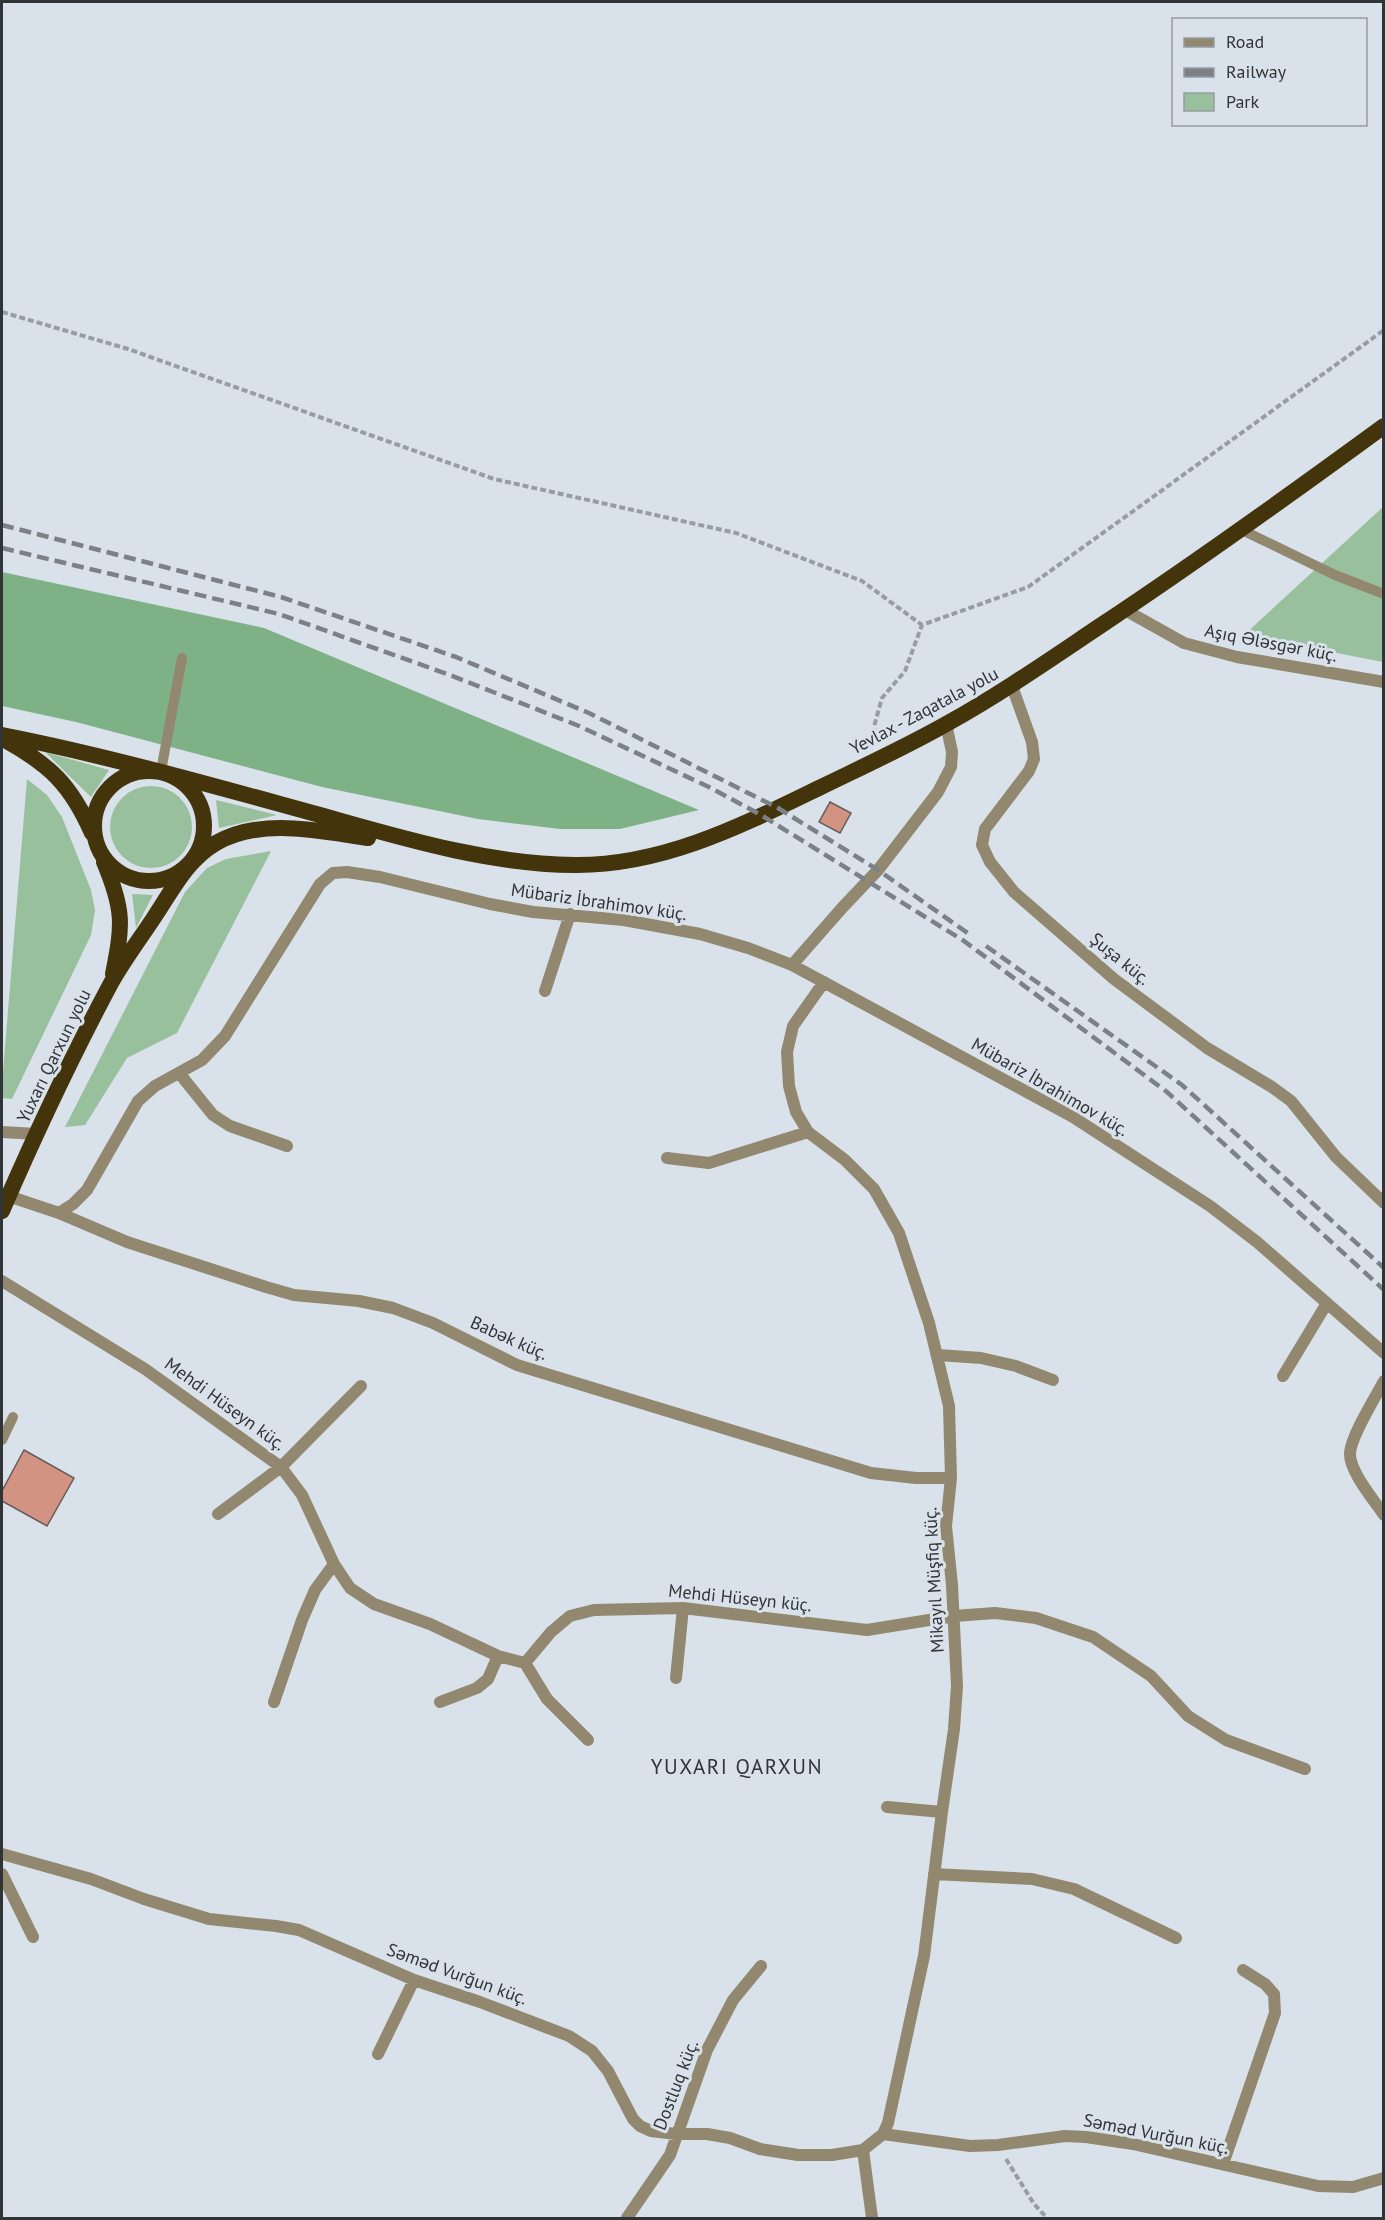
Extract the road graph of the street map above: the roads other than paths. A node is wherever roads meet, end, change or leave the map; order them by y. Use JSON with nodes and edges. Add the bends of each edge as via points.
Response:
{"nodes":[{"id":1,"x":1383,"y":426,"type":"edge"},
{"id":2,"x":1242,"y":530,"type":"junction"},
{"id":3,"x":1383,"y":594,"type":"edge"},
{"id":4,"x":1125,"y":610,"type":"junction"},
{"id":5,"x":182,"y":658,"type":"dead end"},
{"id":6,"x":1383,"y":682,"type":"edge"},
{"id":7,"x":1012,"y":686,"type":"junction"},
{"id":8,"x":946,"y":724,"type":"junction"},
{"id":9,"x":2,"y":737,"type":"edge"},
{"id":10,"x":160,"y":771,"type":"junction"},
{"id":11,"x":422,"y":844,"type":"junction"},
{"id":12,"x":99,"y":849,"type":"junction"},
{"id":13,"x":192,"y":861,"type":"junction"},
{"id":14,"x":570,"y":914,"type":"junction"},
{"id":15,"x":792,"y":965,"type":"junction"},
{"id":16,"x":824,"y":982,"type":"junction"},
{"id":17,"x":111,"y":983,"type":"junction"},
{"id":18,"x":545,"y":991,"type":"dead end"},
{"id":19,"x":179,"y":1073,"type":"junction"},
{"id":20,"x":2,"y":1132,"type":"edge"},
{"id":21,"x":807,"y":1132,"type":"junction"},
{"id":22,"x":37,"y":1134,"type":"junction"},
{"id":23,"x":287,"y":1146,"type":"dead end"},
{"id":24,"x":667,"y":1158,"type":"dead end"},
{"id":25,"x":5,"y":1203,"type":"edge"},
{"id":26,"x":1383,"y":1203,"type":"edge"},
{"id":27,"x":60,"y":1213,"type":"junction"},
{"id":28,"x":2,"y":1281,"type":"edge"},
{"id":29,"x":1327,"y":1303,"type":"junction"},
{"id":30,"x":1383,"y":1353,"type":"edge"},
{"id":31,"x":938,"y":1355,"type":"junction"},
{"id":32,"x":1283,"y":1376,"type":"dead end"},
{"id":33,"x":1053,"y":1380,"type":"dead end"},
{"id":34,"x":1383,"y":1381,"type":"edge"},
{"id":35,"x":360,"y":1386,"type":"dead end"},
{"id":36,"x":13,"y":1417,"type":"dead end"},
{"id":37,"x":2,"y":1440,"type":"edge"},
{"id":38,"x":281,"y":1467,"type":"junction"},
{"id":39,"x":951,"y":1478,"type":"junction"},
{"id":40,"x":218,"y":1514,"type":"dead end"},
{"id":41,"x":1383,"y":1515,"type":"edge"},
{"id":42,"x":334,"y":1564,"type":"junction"},
{"id":43,"x":683,"y":1608,"type":"junction"},
{"id":44,"x":954,"y":1616,"type":"junction"},
{"id":45,"x":498,"y":1656,"type":"junction"},
{"id":46,"x":525,"y":1663,"type":"junction"},
{"id":47,"x":676,"y":1678,"type":"dead end"},
{"id":48,"x":274,"y":1702,"type":"dead end"},
{"id":49,"x":440,"y":1702,"type":"dead end"},
{"id":50,"x":588,"y":1740,"type":"dead end"},
{"id":51,"x":1305,"y":1769,"type":"dead end"},
{"id":52,"x":887,"y":1807,"type":"dead end"},
{"id":53,"x":942,"y":1812,"type":"junction"},
{"id":54,"x":2,"y":1854,"type":"edge"},
{"id":55,"x":2,"y":1874,"type":"edge"},
{"id":56,"x":934,"y":1874,"type":"junction"},
{"id":57,"x":33,"y":1937,"type":"dead end"},
{"id":58,"x":1176,"y":1938,"type":"dead end"},
{"id":59,"x":761,"y":1966,"type":"dead end"},
{"id":60,"x":1243,"y":1970,"type":"dead end"},
{"id":61,"x":414,"y":1980,"type":"junction"},
{"id":62,"x":378,"y":2054,"type":"dead end"},
{"id":63,"x":676,"y":2134,"type":"junction"},
{"id":64,"x":883,"y":2134,"type":"junction"},
{"id":65,"x":863,"y":2150,"type":"junction"},
{"id":66,"x":1222,"y":2164,"type":"junction"},
{"id":67,"x":1383,"y":2178,"type":"edge"},
{"id":68,"x":627,"y":2218,"type":"edge"},
{"id":69,"x":872,"y":2218,"type":"edge"}],
"edges":[{"from":1,"to":2,"type":"highway","name":"Yevlax - Zaqatala yolu"},
{"from":2,"to":3,"type":"lane"},
{"from":2,"to":4,"type":"highway","name":"Yevlax - Zaqatala yolu"},
{"from":4,"to":6,"type":"street","name":"Aşıq Ələsgər küç.","via":[[1184,643],[1237,657]]},
{"from":4,"to":7,"type":"highway","name":"Yevlax - Zaqatala yolu"},
{"from":5,"to":10,"type":"lane"},
{"from":7,"to":8,"type":"highway","name":"Yevlax - Zaqatala yolu"},
{"from":7,"to":26,"type":"street","name":"Şuşa küç.","via":[[1034,759],[986,829],[982,845],[990,862],[1014,892],[1114,979],[1207,1048],[1291,1101],[1336,1156]]},
{"from":8,"to":11,"type":"highway","name":"Yevlax - Zaqatala yolu","via":[[778,808],[676,851],[623,862],[575,865]]},
{"from":8,"to":15,"type":"street","via":[[951,767],[939,792],[878,870]]},
{"from":9,"to":10,"type":"highway"},
{"from":9,"to":12,"type":"highway","via":[[52,771],[80,807]]},
{"from":10,"to":11,"type":"highway"},
{"from":10,"to":12,"type":"highway","via":[[124,776],[105,791],[93,825]]},
{"from":10,"to":13,"type":"highway","via":[[183,782],[199,802],[203,838]]},
{"from":11,"to":13,"type":"highway","via":[[272,827],[216,843]]},
{"from":12,"to":13,"type":"highway","via":[[114,868],[142,880],[172,876]]},
{"from":12,"to":17,"type":"highway","via":[[120,907],[121,929]]},
{"from":13,"to":17,"type":"highway"},
{"from":14,"to":15,"type":"street","name":"Mübariz İbrahimov küç.","via":[[700,934]]},
{"from":14,"to":18,"type":"street"},
{"from":14,"to":19,"type":"street","name":"Mübariz İbrahimov küç.","via":[[533,912],[380,877],[333,873],[320,884],[225,1036],[202,1060]]},
{"from":15,"to":16,"type":"street","name":"Mübariz İbrahimov küç."},
{"from":16,"to":21,"type":"street","name":"Mikayıl Müşfiq küç.","via":[[793,1026],[787,1052],[789,1086]]},
{"from":16,"to":29,"type":"street","name":"Mübariz İbrahimov küç.","via":[[1073,1117],[1210,1206]]},
{"from":17,"to":22,"type":"highway","name":"Yuxarı Qarxun yolu"},
{"from":19,"to":23,"type":"street","via":[[213,1115],[230,1126]]},
{"from":19,"to":27,"type":"street","name":"Mübariz İbrahimov küç.","via":[[138,1101],[87,1190]]},
{"from":20,"to":22,"type":"street"},
{"from":21,"to":24,"type":"street","via":[[709,1163]]},
{"from":21,"to":31,"type":"street","name":"Mikayıl Müşfiq küç.","via":[[845,1160],[873,1189],[899,1233]]},
{"from":22,"to":25,"type":"highway","name":"Yuxarı Qarxun yolu"},
{"from":25,"to":27,"type":"street"},
{"from":27,"to":39,"type":"street","name":"Babək küç.","via":[[127,1242],[294,1295],[393,1308],[433,1323],[517,1365],[871,1473]]},
{"from":28,"to":38,"type":"street","name":"Mehdi Hüseyn küç.","via":[[145,1369]]},
{"from":29,"to":30,"type":"street","name":"Mübariz İbrahimov küç."},
{"from":29,"to":32,"type":"street"},
{"from":31,"to":33,"type":"street","via":[[981,1358]]},
{"from":31,"to":39,"type":"street","name":"Mikayıl Müşfiq küç.","via":[[949,1406]]},
{"from":34,"to":41,"type":"street","via":[[1350,1455],[1354,1471]]},
{"from":35,"to":38,"type":"street"},
{"from":36,"to":37,"type":"lane"},
{"from":38,"to":40,"type":"street"},
{"from":38,"to":42,"type":"street","name":"Mehdi Hüseyn küç.","via":[[302,1495]]},
{"from":39,"to":44,"type":"street","name":"Mikayıl Müşfiq küç.","via":[[946,1526]]},
{"from":42,"to":45,"type":"street","name":"Mehdi Hüseyn küç.","via":[[350,1588],[374,1604],[430,1624]]},
{"from":42,"to":48,"type":"street","via":[[315,1590]]},
{"from":43,"to":44,"type":"street","name":"Mehdi Hüseyn küç.","via":[[867,1629]]},
{"from":43,"to":46,"type":"street","name":"Mehdi Hüseyn küç.","via":[[594,1610],[570,1616]]},
{"from":43,"to":47,"type":"street"},
{"from":44,"to":51,"type":"street","name":"Mehdi Hüseyn küç.","via":[[995,1612],[1036,1617],[1093,1637],[1151,1677],[1188,1716],[1226,1740]]},
{"from":44,"to":53,"type":"street","name":"Mikayıl Müşfiq küç.","via":[[957,1686]]},
{"from":45,"to":46,"type":"street","name":"Mehdi Hüseyn küç."},
{"from":45,"to":49,"type":"street","via":[[488,1680]]},
{"from":46,"to":50,"type":"street","via":[[547,1700]]},
{"from":52,"to":53,"type":"street"},
{"from":53,"to":56,"type":"street","name":"Mikayıl Müşfiq küç."},
{"from":54,"to":61,"type":"street","name":"Səməd Vurğun küç.","via":[[209,1919],[299,1930]]},
{"from":55,"to":57,"type":"street"},
{"from":56,"to":58,"type":"street","via":[[1032,1879],[1074,1889]]},
{"from":56,"to":64,"type":"street","name":"Mikayıl Müşfiq küç.","via":[[924,1956]]},
{"from":59,"to":63,"type":"street","name":"Dostluq küç.","via":[[733,2000],[707,2050]]},
{"from":60,"to":66,"type":"street","via":[[1274,1994],[1275,2013]]},
{"from":61,"to":62,"type":"street"},
{"from":61,"to":63,"type":"street","name":"Səməd Vurğun küç.","via":[[569,2036],[592,2051],[608,2071],[640,2126]]},
{"from":63,"to":65,"type":"street","name":"Səməd Vurğun küç.","via":[[707,2134],[760,2150],[798,2155]]},
{"from":63,"to":68,"type":"street","name":"Dostluq küç.","via":[[670,2155]]},
{"from":64,"to":65,"type":"street"},
{"from":64,"to":66,"type":"street","name":"Səməd Vurğun küç.","via":[[970,2146],[1086,2137]]},
{"from":65,"to":69,"type":"street"},
{"from":66,"to":67,"type":"street","name":"Səməd Vurğun küç.","via":[[1318,2186],[1353,2187]]}]}
